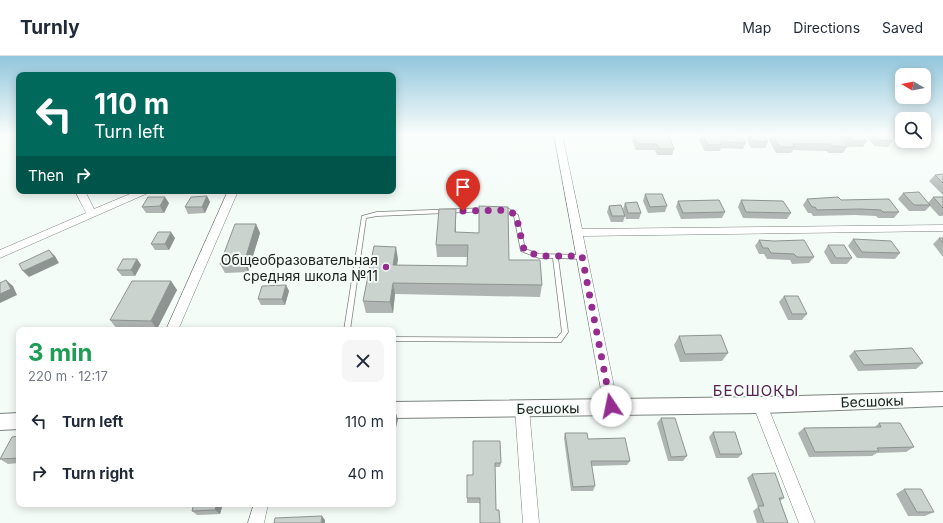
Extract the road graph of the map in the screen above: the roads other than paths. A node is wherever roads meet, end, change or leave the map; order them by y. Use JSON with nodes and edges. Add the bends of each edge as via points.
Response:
{"nodes":[{"id":1,"x":562,"y":156,"type":"edge"},
{"id":2,"x":82,"y":194,"type":"edge"},
{"id":3,"x":138,"y":194,"type":"edge"},
{"id":4,"x":233,"y":194,"type":"edge"},
{"id":5,"x":92,"y":214,"type":"junction"},
{"id":6,"x":943,"y":228,"type":"edge"},
{"id":7,"x":578,"y":234,"type":"junction"},
{"id":8,"x":0,"y":254,"type":"edge"},
{"id":9,"x":555,"y":256,"type":"junction"},
{"id":10,"x":582,"y":256,"type":"junction"},
{"id":11,"x":173,"y":327,"type":"edge"},
{"id":12,"x":347,"y":327,"type":"edge"},
{"id":13,"x":396,"y":339,"type":"edge"},
{"id":14,"x":943,"y":399,"type":"edge"},
{"id":15,"x":760,"y":405,"type":"junction"},
{"id":16,"x":611,"y":406,"type":"junction"},
{"id":17,"x":522,"y":408,"type":"junction"},
{"id":18,"x":396,"y":410,"type":"edge"},
{"id":19,"x":16,"y":421,"type":"edge"},
{"id":20,"x":0,"y":422,"type":"edge"},
{"id":21,"x":260,"y":507,"type":"edge"},
{"id":22,"x":256,"y":523,"type":"edge"},
{"id":23,"x":531,"y":523,"type":"edge"},
{"id":24,"x":807,"y":523,"type":"edge"}],
"edges":[{"from":1,"to":7,"type":"street"},
{"from":2,"to":5,"type":"street"},
{"from":3,"to":5,"type":"street"},
{"from":4,"to":11,"type":"street"},
{"from":5,"to":8,"type":"street"},
{"from":6,"to":7,"type":"street"},
{"from":7,"to":10,"type":"street"},
{"from":9,"to":10,"type":"lane"},
{"from":9,"to":12,"type":"lane","via":[[539,256],[524,250],[516,215],[507,210],[377,214],[364,218]]},
{"from":9,"to":13,"type":"lane","via":[[565,332],[558,340]]},
{"from":10,"to":16,"type":"street"},
{"from":14,"to":15,"type":"street","name":"Бесшокы"},
{"from":15,"to":16,"type":"street","name":"Бесшокы"},
{"from":15,"to":24,"type":"street"},
{"from":16,"to":17,"type":"street","name":"Бесшокы"},
{"from":17,"to":18,"type":"street","name":"Бесшокы"},
{"from":17,"to":23,"type":"street"},
{"from":19,"to":20,"type":"street"},
{"from":21,"to":22,"type":"street"}]}
